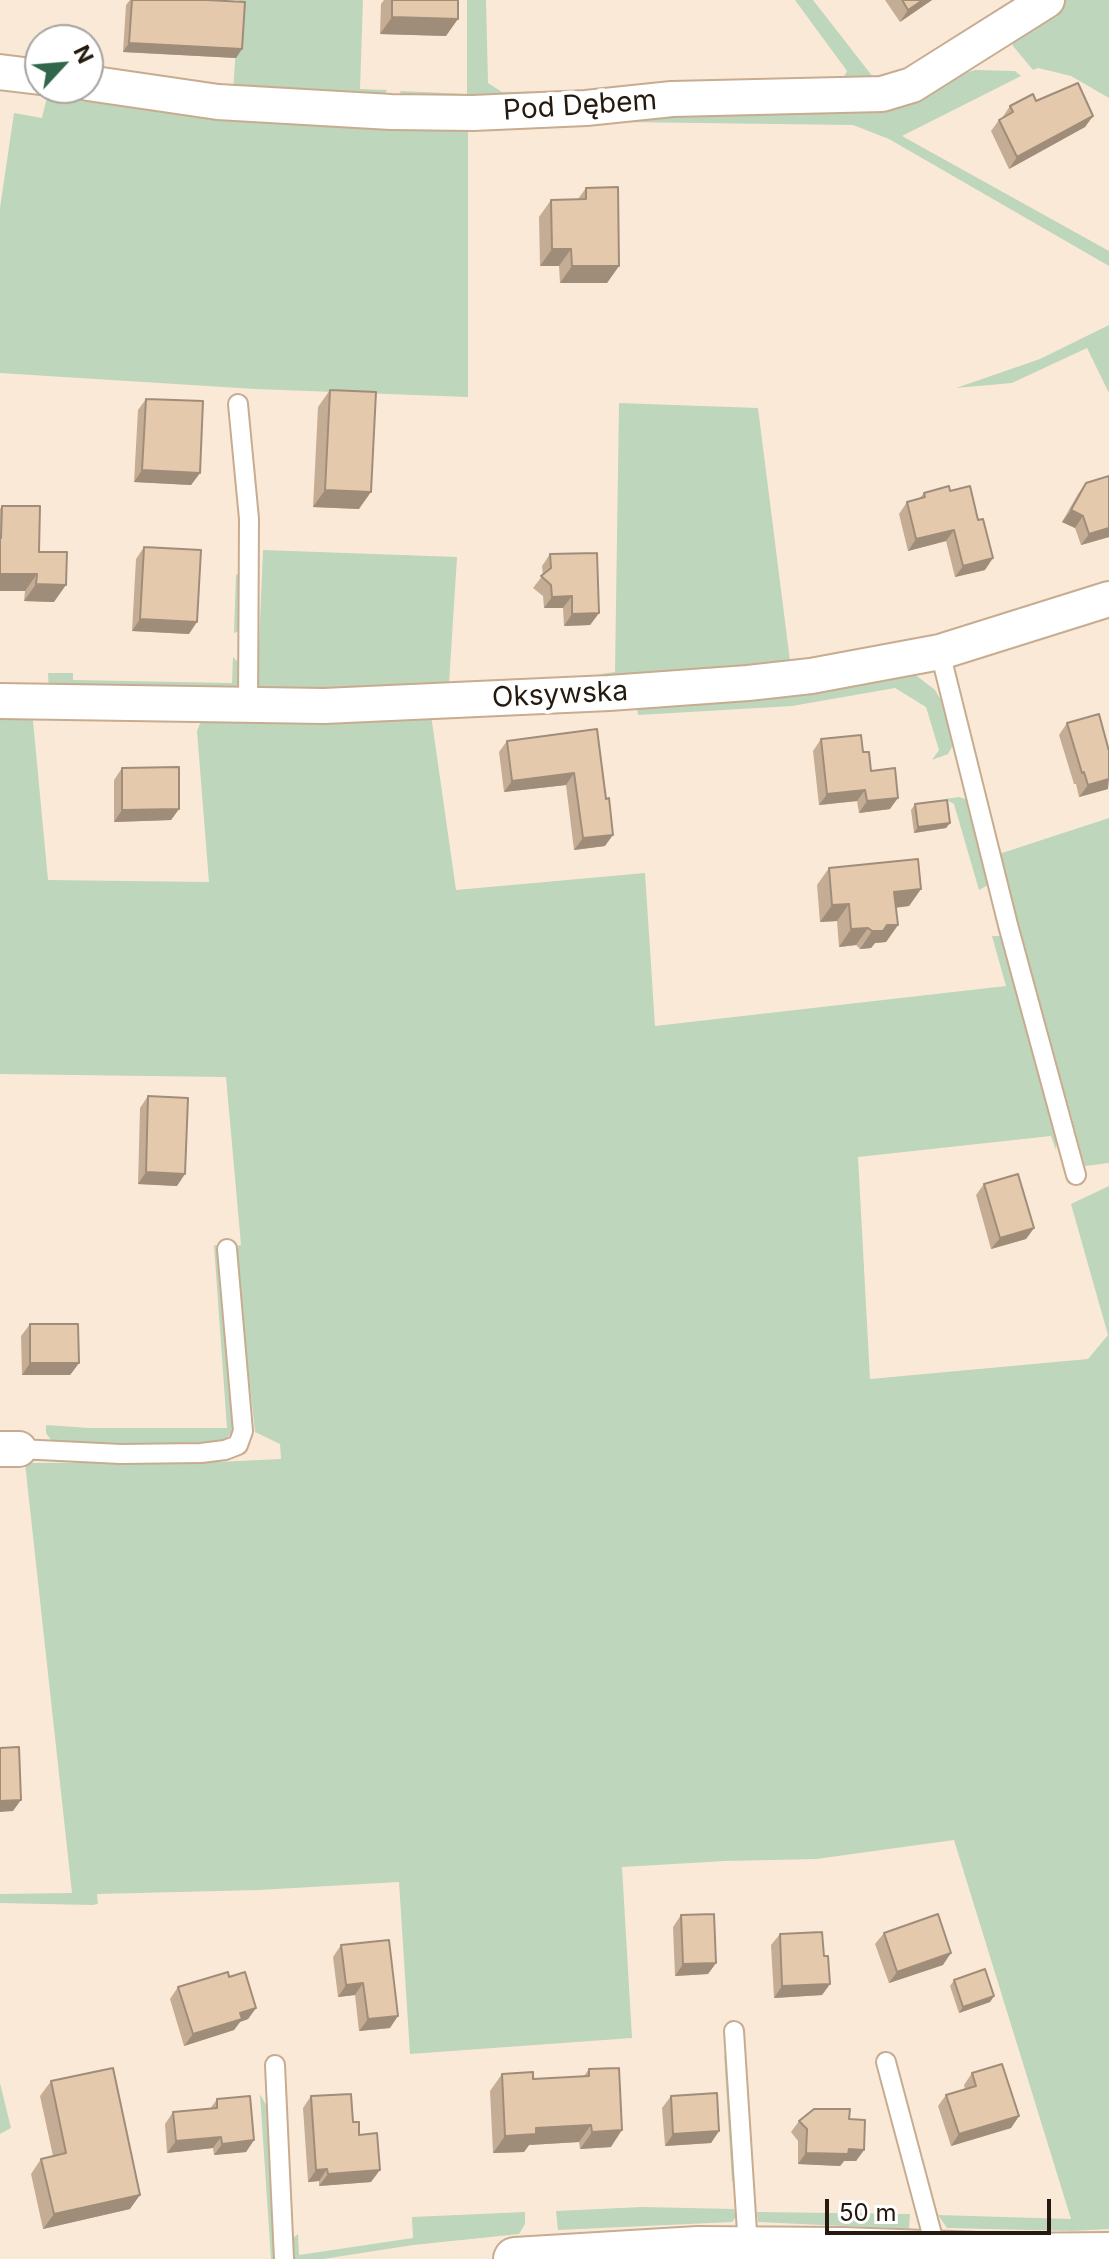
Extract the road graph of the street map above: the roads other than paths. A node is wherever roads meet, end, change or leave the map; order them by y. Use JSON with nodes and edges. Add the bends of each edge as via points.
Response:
{"nodes":[{"id":1,"x":1047,"y":0,"type":"edge"},
{"id":2,"x":0,"y":72,"type":"edge"},
{"id":3,"x":24,"y":75,"type":"edge"},
{"id":4,"x":104,"y":85,"type":"edge"},
{"id":5,"x":238,"y":404,"type":"dead end"},
{"id":6,"x":1109,"y":599,"type":"edge"},
{"id":7,"x":940,"y":652,"type":"junction"},
{"id":8,"x":0,"y":701,"type":"edge"},
{"id":9,"x":248,"y":707,"type":"junction"},
{"id":10,"x":1076,"y":1175,"type":"dead end"},
{"id":11,"x":227,"y":1249,"type":"dead end"},
{"id":12,"x":10,"y":1449,"type":"edge"},
{"id":13,"x":734,"y":2031,"type":"dead end"},
{"id":14,"x":886,"y":2062,"type":"dead end"},
{"id":15,"x":275,"y":2065,"type":"dead end"},
{"id":16,"x":748,"y":2247,"type":"junction"},
{"id":17,"x":937,"y":2253,"type":"junction"},
{"id":18,"x":1109,"y":2254,"type":"edge"},
{"id":19,"x":284,"y":2259,"type":"edge"},
{"id":20,"x":515,"y":2259,"type":"edge"}],
"edges":[{"from":1,"to":4,"type":"street","name":"Pod Dębem","via":[[912,85],[882,94],[405,113],[218,102]]},
{"from":2,"to":3,"type":"street"},
{"from":5,"to":9,"type":"lane","via":[[249,519]]},
{"from":6,"to":7,"type":"street","name":"Oksywska"},
{"from":7,"to":9,"type":"street","name":"Oksywska","via":[[748,683]]},
{"from":7,"to":10,"type":"lane"},
{"from":8,"to":9,"type":"street","name":"Oksywska"},
{"from":11,"to":12,"type":"lane","via":[[243,1431],[238,1445],[201,1453]]},
{"from":13,"to":16,"type":"lane"},
{"from":14,"to":17,"type":"lane"},
{"from":15,"to":19,"type":"lane"},
{"from":16,"to":17,"type":"street"},
{"from":16,"to":20,"type":"street"},
{"from":17,"to":18,"type":"street"}]}
